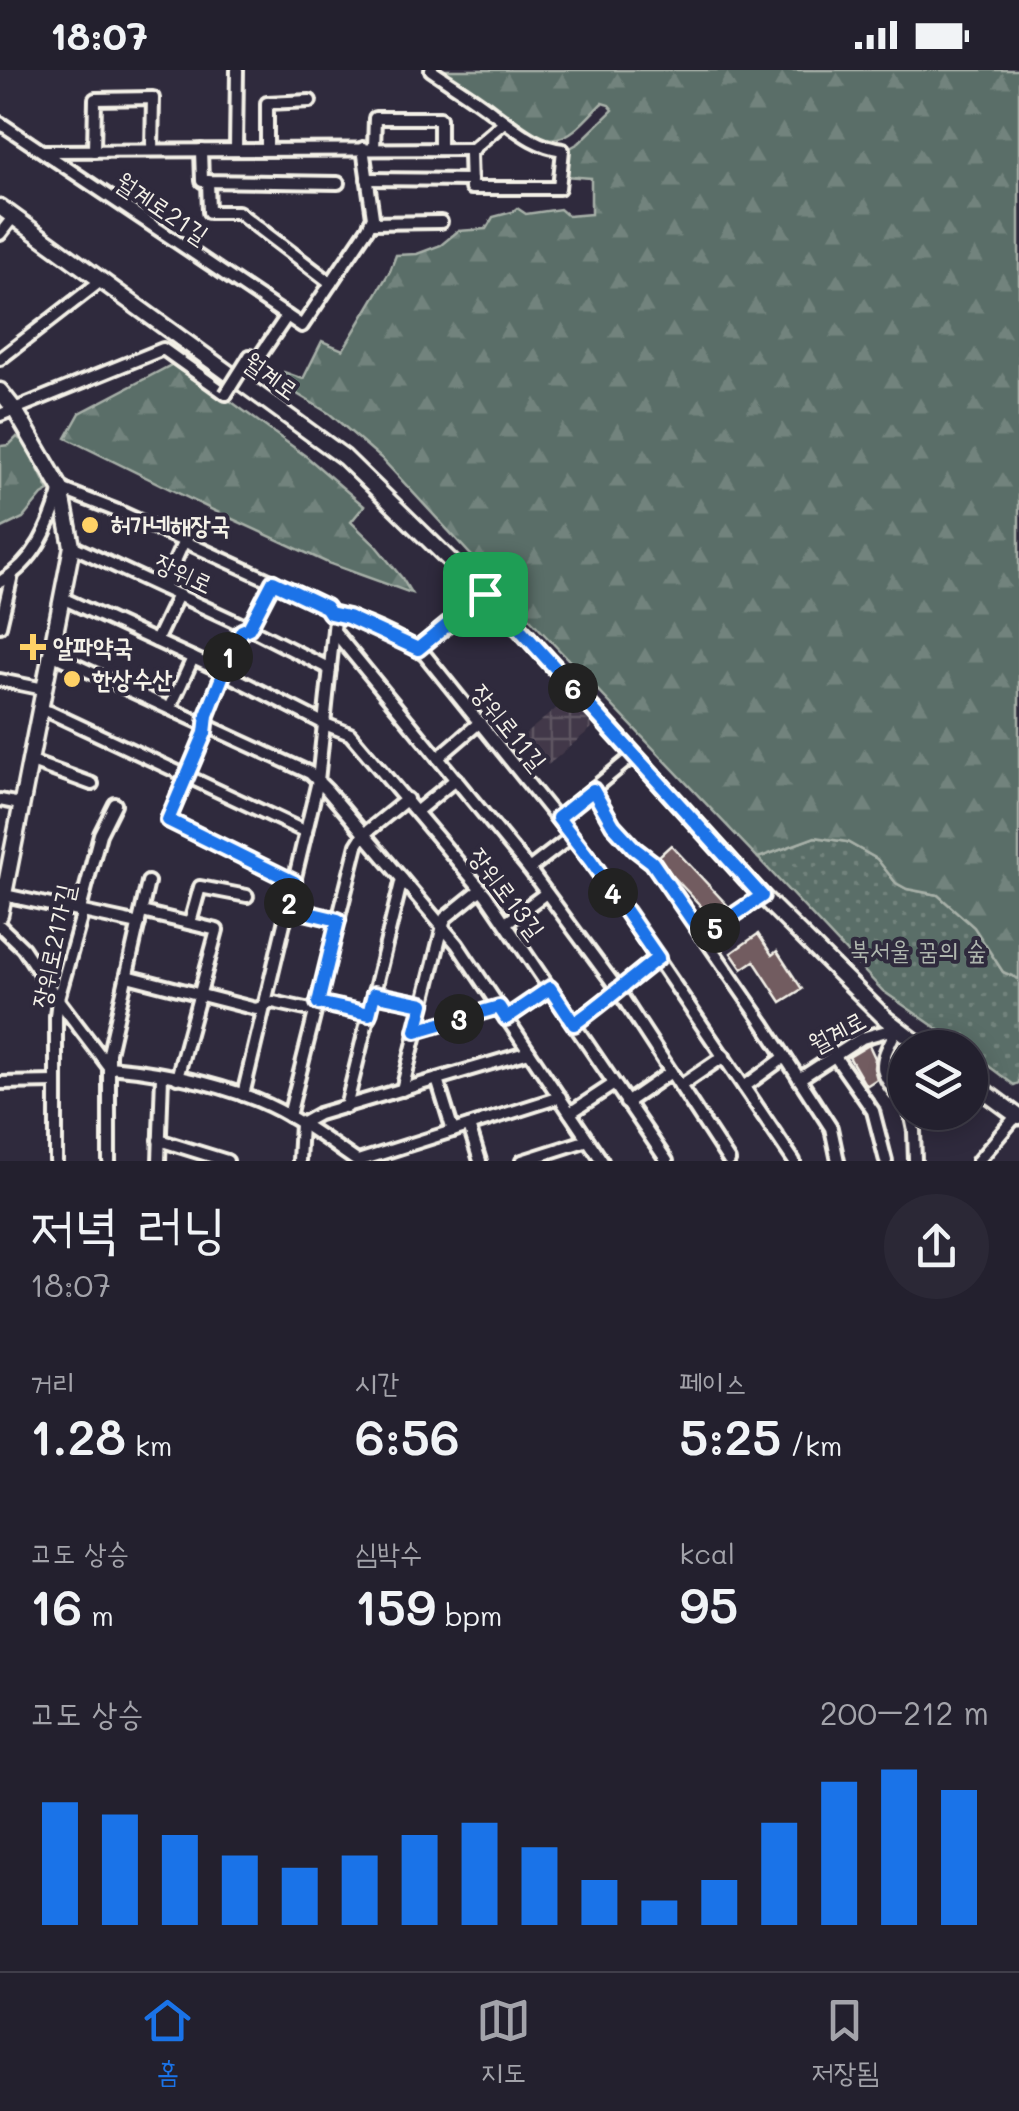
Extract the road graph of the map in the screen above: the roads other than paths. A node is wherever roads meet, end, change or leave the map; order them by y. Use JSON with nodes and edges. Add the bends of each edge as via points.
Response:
{"nodes":[{"id":1,"x":236,"y":70,"type":"edge"},
{"id":2,"x":430,"y":70,"type":"edge"},
{"id":3,"x":310,"y":101,"type":"dead end"},
{"id":4,"x":0,"y":122,"type":"edge"},
{"id":5,"x":504,"y":122,"type":"junction"},
{"id":6,"x":368,"y":148,"type":"junction"},
{"id":7,"x":236,"y":149,"type":"junction"},
{"id":8,"x":267,"y":149,"type":"junction"},
{"id":9,"x":440,"y":149,"type":"junction"},
{"id":10,"x":474,"y":149,"type":"junction"},
{"id":11,"x":94,"y":150,"type":"junction"},
{"id":12,"x":152,"y":150,"type":"junction"},
{"id":13,"x":200,"y":150,"type":"junction"},
{"id":14,"x":42,"y":151,"type":"junction"},
{"id":15,"x":367,"y":179,"type":"junction"},
{"id":16,"x":470,"y":180,"type":"junction"},
{"id":17,"x":208,"y":181,"type":"junction"},
{"id":18,"x":338,"y":182,"type":"dead end"},
{"id":19,"x":0,"y":207,"type":"edge"},
{"id":20,"x":14,"y":216,"type":"junction"},
{"id":21,"x":441,"y":222,"type":"dead end"},
{"id":22,"x":370,"y":224,"type":"junction"},
{"id":23,"x":0,"y":234,"type":"edge"},
{"id":24,"x":102,"y":280,"type":"junction"},
{"id":25,"x":331,"y":283,"type":"junction"},
{"id":26,"x":287,"y":316,"type":"junction"},
{"id":27,"x":0,"y":359,"type":"edge"},
{"id":28,"x":0,"y":391,"type":"edge"},
{"id":29,"x":8,"y":412,"type":"edge"},
{"id":30,"x":62,"y":490,"type":"junction"},
{"id":31,"x":184,"y":541,"type":"junction"},
{"id":32,"x":72,"y":546,"type":"junction"},
{"id":33,"x":12,"y":575,"type":"junction"},
{"id":34,"x":0,"y":582,"type":"edge"},
{"id":35,"x":273,"y":582,"type":"junction"},
{"id":36,"x":163,"y":588,"type":"junction"},
{"id":37,"x":485,"y":594,"type":"junction"},
{"id":38,"x":178,"y":595,"type":"junction"},
{"id":39,"x":62,"y":598,"type":"junction"},
{"id":40,"x":330,"y":613,"type":"junction"},
{"id":41,"x":0,"y":626,"type":"edge"},
{"id":42,"x":249,"y":628,"type":"junction"},
{"id":43,"x":334,"y":631,"type":"junction"},
{"id":44,"x":156,"y":641,"type":"junction"},
{"id":45,"x":418,"y":649,"type":"junction"},
{"id":46,"x":52,"y":654,"type":"junction"},
{"id":47,"x":193,"y":658,"type":"junction"},
{"id":48,"x":330,"y":669,"type":"junction"},
{"id":49,"x":224,"y":672,"type":"junction"},
{"id":50,"x":0,"y":680,"type":"edge"},
{"id":51,"x":44,"y":690,"type":"junction"},
{"id":52,"x":170,"y":708,"type":"junction"},
{"id":53,"x":40,"y":709,"type":"junction"},
{"id":54,"x":480,"y":722,"type":"junction"},
{"id":55,"x":206,"y":724,"type":"junction"},
{"id":56,"x":324,"y":724,"type":"junction"},
{"id":57,"x":634,"y":755,"type":"junction"},
{"id":58,"x":438,"y":758,"type":"junction"},
{"id":59,"x":29,"y":760,"type":"junction"},
{"id":60,"x":187,"y":776,"type":"junction"},
{"id":61,"x":456,"y":779,"type":"junction"},
{"id":62,"x":318,"y":781,"type":"junction"},
{"id":63,"x":92,"y":784,"type":"dead end"},
{"id":64,"x":593,"y":790,"type":"junction"},
{"id":65,"x":407,"y":799,"type":"junction"},
{"id":66,"x":0,"y":800,"type":"edge"},
{"id":67,"x":20,"y":804,"type":"junction"},
{"id":68,"x":115,"y":804,"type":"dead end"},
{"id":69,"x":417,"y":812,"type":"junction"},
{"id":70,"x":558,"y":818,"type":"junction"},
{"id":71,"x":306,"y":832,"type":"junction"},
{"id":72,"x":364,"y":834,"type":"junction"},
{"id":73,"x":572,"y":836,"type":"junction"},
{"id":74,"x":530,"y":869,"type":"junction"},
{"id":75,"x":402,"y":879,"type":"junction"},
{"id":76,"x":148,"y":882,"type":"dead end"},
{"id":77,"x":294,"y":882,"type":"junction"},
{"id":78,"x":481,"y":889,"type":"junction"},
{"id":79,"x":546,"y":892,"type":"junction"},
{"id":80,"x":4,"y":895,"type":"junction"},
{"id":81,"x":248,"y":896,"type":"dead end"},
{"id":82,"x":762,"y":896,"type":"junction"},
{"id":83,"x":288,"y":908,"type":"junction"},
{"id":84,"x":81,"y":912,"type":"junction"},
{"id":85,"x":0,"y":915,"type":"edge"},
{"id":86,"x":140,"y":918,"type":"junction"},
{"id":87,"x":338,"y":920,"type":"junction"},
{"id":88,"x":190,"y":923,"type":"junction"},
{"id":89,"x":506,"y":923,"type":"junction"},
{"id":90,"x":0,"y":926,"type":"edge"},
{"id":91,"x":442,"y":927,"type":"junction"},
{"id":92,"x":703,"y":936,"type":"junction"},
{"id":93,"x":658,"y":958,"type":"junction"},
{"id":94,"x":126,"y":976,"type":"junction"},
{"id":95,"x":550,"y":988,"type":"junction"},
{"id":96,"x":617,"y":989,"type":"junction"},
{"id":97,"x":374,"y":994,"type":"junction"},
{"id":98,"x":198,"y":995,"type":"junction"},
{"id":99,"x":58,"y":999,"type":"junction"},
{"id":100,"x":318,"y":1003,"type":"junction"},
{"id":101,"x":423,"y":1004,"type":"junction"},
{"id":102,"x":264,"y":1007,"type":"junction"},
{"id":103,"x":499,"y":1007,"type":"junction"},
{"id":104,"x":369,"y":1014,"type":"junction"},
{"id":105,"x":506,"y":1018,"type":"junction"},
{"id":106,"x":574,"y":1024,"type":"junction"},
{"id":107,"x":897,"y":1028,"type":"junction"},
{"id":108,"x":900,"y":1030,"type":"edge"},
{"id":109,"x":416,"y":1031,"type":"junction"},
{"id":110,"x":888,"y":1047,"type":"edge"},
{"id":111,"x":529,"y":1052,"type":"junction"},
{"id":112,"x":834,"y":1055,"type":"junction"},
{"id":113,"x":724,"y":1056,"type":"junction"},
{"id":114,"x":785,"y":1058,"type":"junction"},
{"id":115,"x":109,"y":1067,"type":"junction"},
{"id":116,"x":671,"y":1072,"type":"junction"},
{"id":117,"x":162,"y":1076,"type":"junction"},
{"id":118,"x":177,"y":1078,"type":"junction"},
{"id":119,"x":800,"y":1079,"type":"junction"},
{"id":120,"x":436,"y":1080,"type":"junction"},
{"id":121,"x":56,"y":1082,"type":"junction"},
{"id":122,"x":0,"y":1083,"type":"edge"},
{"id":123,"x":888,"y":1083,"type":"edge"},
{"id":124,"x":614,"y":1084,"type":"junction"},
{"id":125,"x":680,"y":1086,"type":"junction"},
{"id":126,"x":744,"y":1087,"type":"junction"},
{"id":127,"x":402,"y":1090,"type":"junction"},
{"id":128,"x":988,"y":1094,"type":"edge"},
{"id":129,"x":243,"y":1095,"type":"junction"},
{"id":130,"x":560,"y":1098,"type":"junction"},
{"id":131,"x":626,"y":1103,"type":"junction"},
{"id":132,"x":346,"y":1107,"type":"junction"},
{"id":133,"x":570,"y":1113,"type":"junction"},
{"id":134,"x":289,"y":1116,"type":"junction"},
{"id":135,"x":1018,"y":1116,"type":"edge"},
{"id":136,"x":301,"y":1124,"type":"junction"},
{"id":137,"x":468,"y":1126,"type":"junction"},
{"id":138,"x":914,"y":1130,"type":"edge"},
{"id":139,"x":454,"y":1131,"type":"junction"},
{"id":140,"x":159,"y":1140,"type":"junction"},
{"id":141,"x":588,"y":1140,"type":"junction"},
{"id":142,"x":56,"y":1161,"type":"edge"},
{"id":143,"x":110,"y":1161,"type":"edge"},
{"id":144,"x":159,"y":1161,"type":"edge"},
{"id":145,"x":227,"y":1161,"type":"edge"},
{"id":146,"x":299,"y":1161,"type":"edge"},
{"id":147,"x":357,"y":1161,"type":"edge"},
{"id":148,"x":480,"y":1161,"type":"edge"},
{"id":149,"x":522,"y":1161,"type":"edge"},
{"id":150,"x":602,"y":1161,"type":"edge"},
{"id":151,"x":667,"y":1161,"type":"edge"},
{"id":152,"x":729,"y":1161,"type":"edge"},
{"id":153,"x":794,"y":1161,"type":"edge"},
{"id":154,"x":838,"y":1161,"type":"edge"},
{"id":155,"x":886,"y":1161,"type":"edge"},
{"id":156,"x":915,"y":1161,"type":"edge"},
{"id":157,"x":978,"y":1161,"type":"edge"}],
"edges":[{"from":1,"to":7,"type":"street"},
{"from":2,"to":5,"type":"street"},
{"from":3,"to":8,"type":"street","via":[[267,104]]},
{"from":4,"to":14,"type":"street","name":"월계로21길"},
{"from":5,"to":10,"type":"street"},
{"from":5,"to":16,"type":"street","via":[[538,145],[564,150],[559,188],[471,188]]},
{"from":6,"to":8,"type":"street"},
{"from":6,"to":9,"type":"street"},
{"from":6,"to":9,"type":"street","via":[[375,118],[440,118]]},
{"from":6,"to":15,"type":"street"},
{"from":7,"to":8,"type":"street"},
{"from":7,"to":13,"type":"street"},
{"from":9,"to":10,"type":"street"},
{"from":10,"to":16,"type":"street"},
{"from":11,"to":12,"type":"street"},
{"from":11,"to":12,"type":"street","via":[[94,99],[152,98]]},
{"from":11,"to":14,"type":"street"},
{"from":12,"to":13,"type":"street"},
{"from":13,"to":17,"type":"street","via":[[202,181]]},
{"from":14,"to":26,"type":"street","name":"월계로21길"},
{"from":15,"to":16,"type":"street"},
{"from":15,"to":22,"type":"street"},
{"from":17,"to":18,"type":"street"},
{"from":17,"to":25,"type":"street","via":[[210,212],[238,212]]},
{"from":19,"to":20,"type":"main road","name":"월계로"},
{"from":20,"to":23,"type":"street"},
{"from":20,"to":24,"type":"main road","name":"월계로"},
{"from":21,"to":22,"type":"street"},
{"from":22,"to":25,"type":"street"},
{"from":24,"to":27,"type":"street"},
{"from":24,"to":37,"type":"main road","name":"월계로","via":[[344,457]]},
{"from":25,"to":26,"type":"street","name":"월계로21길","via":[[302,326]]},
{"from":26,"to":29,"type":"street","name":"월계로","bridge":true,"via":[[226,394],[163,350]]},
{"from":28,"to":29,"type":"main road"},
{"from":29,"to":30,"type":"main road"},
{"from":30,"to":31,"type":"street","name":"장위로11길"},
{"from":30,"to":32,"type":"main road"},
{"from":30,"to":33,"type":"street","via":[[47,533]]},
{"from":31,"to":35,"type":"street","name":"장위로11길"},
{"from":31,"to":36,"type":"street"},
{"from":32,"to":36,"type":"street","name":"장위로"},
{"from":32,"to":39,"type":"main road"},
{"from":33,"to":34,"type":"street"},
{"from":33,"to":41,"type":"street"},
{"from":35,"to":40,"type":"street","name":"장위로11길"},
{"from":35,"to":42,"type":"street"},
{"from":36,"to":38,"type":"street","name":"장위로"},
{"from":37,"to":45,"type":"street"},
{"from":37,"to":57,"type":"main road","name":"월계로"},
{"from":38,"to":42,"type":"street","name":"장위로"},
{"from":38,"to":44,"type":"street"},
{"from":39,"to":44,"type":"street","name":"장위로13길"},
{"from":39,"to":46,"type":"main road"},
{"from":40,"to":43,"type":"street"},
{"from":40,"to":45,"type":"street","name":"장위로11길"},
{"from":42,"to":48,"type":"street","name":"장위로"},
{"from":42,"to":49,"type":"street"},
{"from":43,"to":48,"type":"street"},
{"from":43,"to":58,"type":"street"},
{"from":44,"to":47,"type":"street","name":"장위로13길"},
{"from":45,"to":54,"type":"street","name":"장위로11길"},
{"from":46,"to":51,"type":"main road"},
{"from":46,"to":52,"type":"street"},
{"from":47,"to":49,"type":"street","name":"장위로13길"},
{"from":47,"to":52,"type":"street"},
{"from":48,"to":56,"type":"street"},
{"from":49,"to":55,"type":"street"},
{"from":49,"to":56,"type":"street","name":"장위로13길"},
{"from":50,"to":51,"type":"street"},
{"from":51,"to":53,"type":"main road"},
{"from":52,"to":55,"type":"street"},
{"from":53,"to":59,"type":"main road"},
{"from":53,"to":60,"type":"street"},
{"from":54,"to":58,"type":"street"},
{"from":54,"to":70,"type":"street","name":"장위로11길"},
{"from":55,"to":60,"type":"street"},
{"from":55,"to":62,"type":"street"},
{"from":56,"to":62,"type":"street"},
{"from":56,"to":65,"type":"street","name":"장위로13길","via":[[350,734]]},
{"from":57,"to":64,"type":"street"},
{"from":57,"to":82,"type":"main road","name":"월계로"},
{"from":58,"to":61,"type":"street"},
{"from":59,"to":63,"type":"street"},
{"from":59,"to":67,"type":"main road"},
{"from":60,"to":71,"type":"street"},
{"from":60,"to":77,"type":"street","via":[[168,820]]},
{"from":61,"to":69,"type":"street"},
{"from":61,"to":74,"type":"street"},
{"from":62,"to":71,"type":"street"},
{"from":62,"to":72,"type":"street"},
{"from":64,"to":70,"type":"street"},
{"from":64,"to":92,"type":"street","via":[[613,825],[652,862]]},
{"from":65,"to":69,"type":"street","name":"장위로13길"},
{"from":65,"to":72,"type":"street"},
{"from":66,"to":67,"type":"street"},
{"from":67,"to":80,"type":"main road"},
{"from":68,"to":84,"type":"street","name":"장위로21가길","via":[[100,834]]},
{"from":69,"to":78,"type":"street","name":"장위로13길"},
{"from":70,"to":73,"type":"street","name":"장위로11길"},
{"from":71,"to":77,"type":"street"},
{"from":72,"to":75,"type":"street"},
{"from":72,"to":87,"type":"street"},
{"from":73,"to":74,"type":"street"},
{"from":73,"to":93,"type":"street","name":"장위로11길"},
{"from":74,"to":79,"type":"street"},
{"from":75,"to":91,"type":"street"},
{"from":75,"to":97,"type":"street"},
{"from":76,"to":86,"type":"street"},
{"from":77,"to":83,"type":"street"},
{"from":78,"to":89,"type":"street","name":"장위로13길"},
{"from":78,"to":91,"type":"street"},
{"from":79,"to":89,"type":"street"},
{"from":79,"to":96,"type":"street"},
{"from":80,"to":84,"type":"street"},
{"from":80,"to":85,"type":"main road"},
{"from":81,"to":88,"type":"street","via":[[200,887]]},
{"from":82,"to":92,"type":"street"},
{"from":82,"to":107,"type":"main road","name":"월계로"},
{"from":83,"to":87,"type":"street"},
{"from":83,"to":102,"type":"street"},
{"from":84,"to":86,"type":"street"},
{"from":84,"to":99,"type":"street","name":"장위로21가길"},
{"from":86,"to":88,"type":"street"},
{"from":86,"to":94,"type":"street"},
{"from":87,"to":100,"type":"street"},
{"from":88,"to":98,"type":"street","via":[[216,930]]},
{"from":89,"to":95,"type":"street","name":"장위로13길"},
{"from":90,"to":99,"type":"street"},
{"from":91,"to":101,"type":"street"},
{"from":91,"to":103,"type":"street"},
{"from":92,"to":114,"type":"street"},
{"from":93,"to":96,"type":"street"},
{"from":93,"to":113,"type":"street","name":"장위로11길"},
{"from":94,"to":98,"type":"street"},
{"from":94,"to":115,"type":"street"},
{"from":95,"to":105,"type":"street"},
{"from":95,"to":106,"type":"street","name":"장위로13길"},
{"from":96,"to":106,"type":"street"},
{"from":96,"to":116,"type":"street"},
{"from":97,"to":101,"type":"street"},
{"from":97,"to":104,"type":"street"},
{"from":98,"to":102,"type":"street"},
{"from":98,"to":118,"type":"street"},
{"from":99,"to":115,"type":"street"},
{"from":99,"to":121,"type":"street","name":"장위로21가길"},
{"from":100,"to":102,"type":"street","via":[[310,1010],[273,1002]]},
{"from":100,"to":104,"type":"street"},
{"from":100,"to":134,"type":"street"},
{"from":101,"to":109,"type":"street"},
{"from":102,"to":129,"type":"street"},
{"from":103,"to":105,"type":"street"},
{"from":103,"to":109,"type":"street"},
{"from":104,"to":132,"type":"street"},
{"from":105,"to":111,"type":"street"},
{"from":106,"to":124,"type":"street","name":"장위로13길"},
{"from":107,"to":108,"type":"main road","name":"월계로"},
{"from":107,"to":112,"type":"street","name":"월계로"},
{"from":109,"to":127,"type":"street"},
{"from":110,"to":123,"type":"street"},
{"from":111,"to":120,"type":"street"},
{"from":111,"to":130,"type":"street"},
{"from":112,"to":119,"type":"street","name":"월계로"},
{"from":112,"to":155,"type":"street","via":[[873,1111]]},
{"from":113,"to":125,"type":"street"},
{"from":113,"to":126,"type":"street","name":"장위로11길"},
{"from":114,"to":119,"type":"street"},
{"from":114,"to":126,"type":"street"},
{"from":115,"to":117,"type":"street"},
{"from":115,"to":143,"type":"street"},
{"from":116,"to":125,"type":"street"},
{"from":116,"to":131,"type":"street"},
{"from":117,"to":118,"type":"street"},
{"from":117,"to":140,"type":"street"},
{"from":118,"to":129,"type":"street"},
{"from":119,"to":154,"type":"street","via":[[830,1128]]},
{"from":120,"to":127,"type":"street"},
{"from":120,"to":139,"type":"street"},
{"from":121,"to":122,"type":"street"},
{"from":121,"to":142,"type":"street","name":"장위로21가길"},
{"from":124,"to":131,"type":"street","name":"장위로13길"},
{"from":124,"to":133,"type":"street"},
{"from":125,"to":152,"type":"street"},
{"from":126,"to":153,"type":"street","name":"장위로11길"},
{"from":127,"to":132,"type":"street"},
{"from":128,"to":135,"type":"main road"},
{"from":129,"to":134,"type":"street"},
{"from":130,"to":133,"type":"street"},
{"from":130,"to":137,"type":"street"},
{"from":131,"to":151,"type":"street","name":"장위로13길"},
{"from":132,"to":136,"type":"street"},
{"from":133,"to":141,"type":"street"},
{"from":134,"to":136,"type":"street"},
{"from":135,"to":157,"type":"street"},
{"from":136,"to":146,"type":"street"},
{"from":136,"to":147,"type":"street"},
{"from":137,"to":139,"type":"street"},
{"from":137,"to":148,"type":"street"},
{"from":138,"to":156,"type":"street"},
{"from":139,"to":147,"type":"street"},
{"from":140,"to":144,"type":"street"},
{"from":140,"to":145,"type":"street"},
{"from":141,"to":149,"type":"street"},
{"from":141,"to":150,"type":"street"}]}
